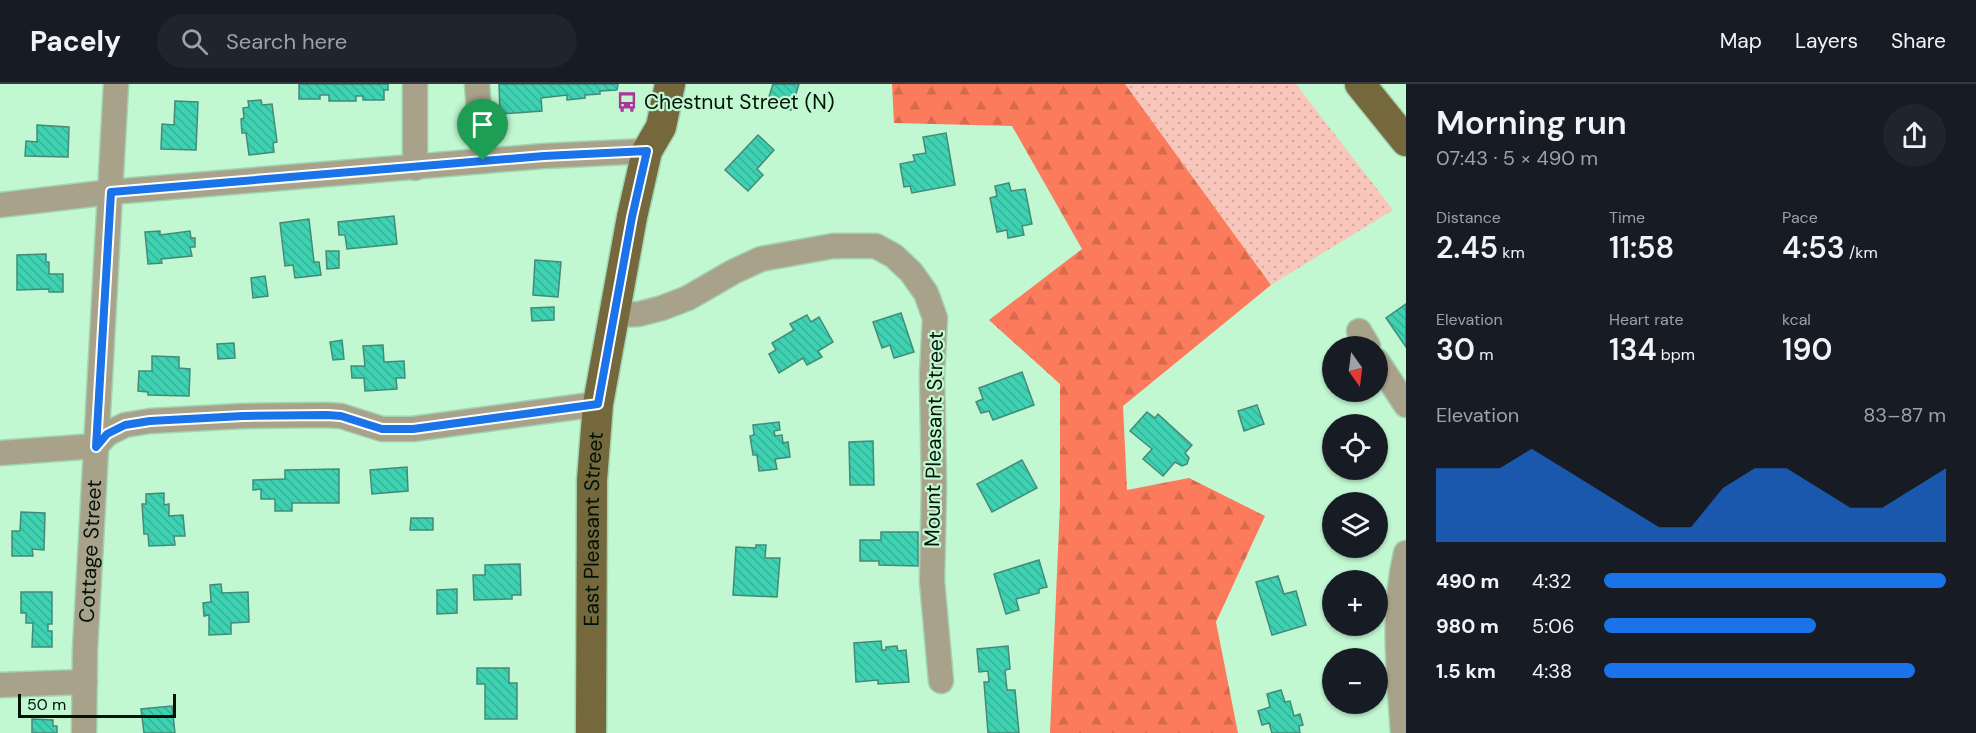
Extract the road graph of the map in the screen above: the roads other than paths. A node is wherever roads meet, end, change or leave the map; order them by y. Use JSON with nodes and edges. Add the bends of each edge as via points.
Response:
{"nodes":[{"id":1,"x":116,"y":84,"type":"edge"},
{"id":2,"x":414,"y":84,"type":"edge"},
{"id":3,"x":477,"y":84,"type":"edge"},
{"id":4,"x":654,"y":84,"type":"edge"},
{"id":5,"x":670,"y":84,"type":"edge"},
{"id":6,"x":1360,"y":84,"type":"edge"},
{"id":7,"x":1406,"y":141,"type":"edge"},
{"id":8,"x":647,"y":151,"type":"junction"},
{"id":9,"x":483,"y":161,"type":"junction"},
{"id":10,"x":415,"y":168,"type":"junction"},
{"id":11,"x":111,"y":192,"type":"junction"},
{"id":12,"x":0,"y":205,"type":"edge"},
{"id":13,"x":614,"y":315,"type":"junction"},
{"id":14,"x":1388,"y":377,"type":"edge"},
{"id":15,"x":598,"y":404,"type":"junction"},
{"id":16,"x":1406,"y":405,"type":"edge"},
{"id":17,"x":96,"y":447,"type":"junction"},
{"id":18,"x":0,"y":453,"type":"edge"},
{"id":19,"x":1406,"y":553,"type":"edge"},
{"id":20,"x":941,"y":681,"type":"dead end"},
{"id":21,"x":85,"y":682,"type":"junction"},
{"id":22,"x":0,"y":685,"type":"edge"},
{"id":23,"x":84,"y":733,"type":"edge"},
{"id":24,"x":591,"y":733,"type":"edge"},
{"id":25,"x":1403,"y":733,"type":"edge"}],
"edges":[{"from":1,"to":11,"type":"street","name":"Cottage Street"},
{"from":2,"to":10,"type":"street"},
{"from":3,"to":9,"type":"street"},
{"from":4,"to":8,"type":"main road","name":"East Pleasant Street","via":[[642,123]]},
{"from":5,"to":8,"type":"main road","name":"East Pleasant Street","via":[[661,127]]},
{"from":6,"to":7,"type":"main road"},
{"from":8,"to":9,"type":"street"},
{"from":8,"to":13,"type":"main road","name":"East Pleasant Street"},
{"from":9,"to":10,"type":"street"},
{"from":10,"to":11,"type":"street"},
{"from":11,"to":12,"type":"street"},
{"from":11,"to":17,"type":"street","name":"Cottage Street"},
{"from":13,"to":15,"type":"main road","name":"East Pleasant Street"},
{"from":13,"to":20,"type":"street","name":"Mount Pleasant Street","via":[[662,308],[761,259],[833,246],[876,246],[911,272],[926,293],[935,318],[932,581]]},
{"from":14,"to":16,"type":"street"},
{"from":15,"to":17,"type":"street","via":[[413,429],[382,429],[327,415],[150,421],[125,425],[107,434]]},
{"from":15,"to":24,"type":"main road","name":"East Pleasant Street","via":[[592,480]]},
{"from":17,"to":18,"type":"street"},
{"from":17,"to":21,"type":"street","name":"Cottage Street"},
{"from":19,"to":25,"type":"street","via":[[1397,650]]},
{"from":21,"to":22,"type":"street"},
{"from":21,"to":23,"type":"street","name":"Cottage Street"}]}
